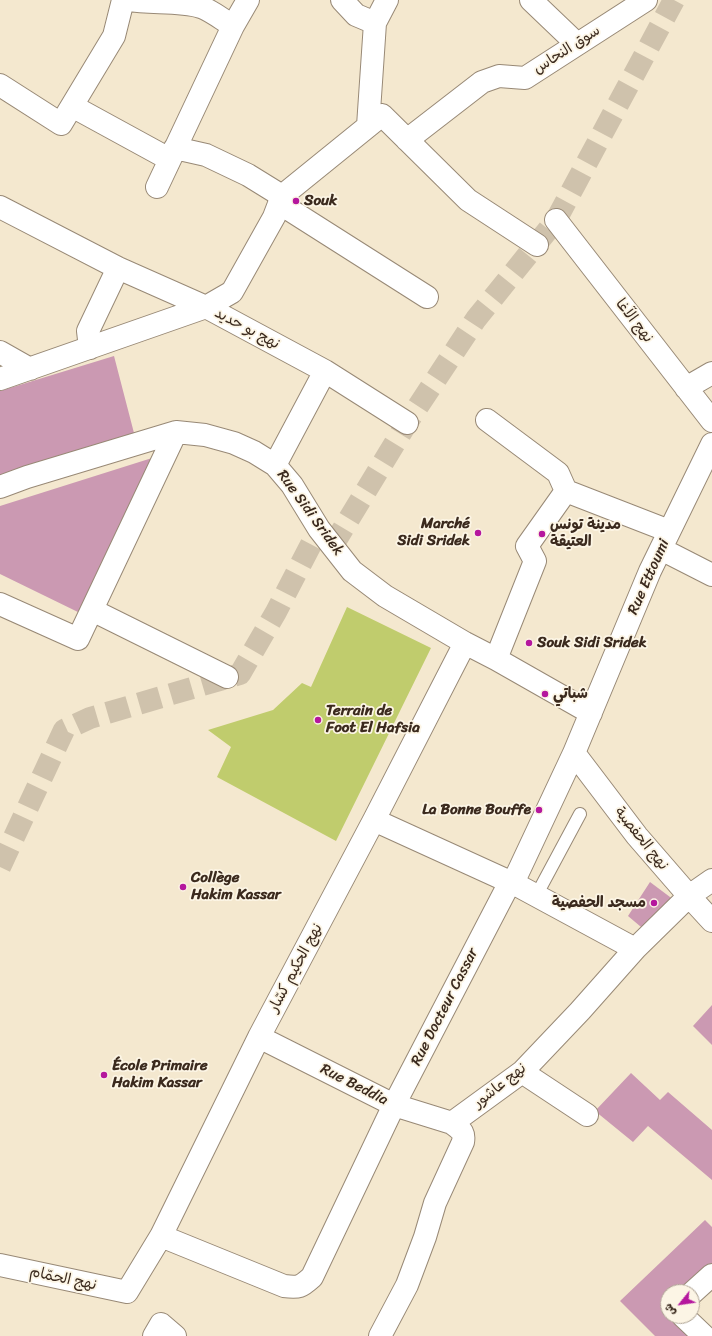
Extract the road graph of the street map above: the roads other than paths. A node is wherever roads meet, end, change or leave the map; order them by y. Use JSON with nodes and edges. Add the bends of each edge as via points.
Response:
{"nodes":[{"id":1,"x":124,"y":0,"type":"edge"},
{"id":2,"x":128,"y":0,"type":"edge"},
{"id":3,"x":248,"y":0,"type":"edge"},
{"id":4,"x":342,"y":0,"type":"edge"},
{"id":5,"x":387,"y":0,"type":"edge"},
{"id":6,"x":531,"y":0,"type":"edge"},
{"id":7,"x":646,"y":0,"type":"edge"},
{"id":8,"x":375,"y":23,"type":"junction"},
{"id":9,"x":233,"y":26,"type":"junction"},
{"id":10,"x":577,"y":44,"type":"junction"},
{"id":11,"x":0,"y":85,"type":"edge"},
{"id":12,"x":72,"y":106,"type":"junction"},
{"id":13,"x":368,"y":126,"type":"junction"},
{"id":14,"x":407,"y":140,"type":"junction"},
{"id":15,"x":172,"y":154,"type":"junction"},
{"id":16,"x":156,"y":187,"type":"dead end"},
{"id":17,"x":281,"y":199,"type":"junction"},
{"id":18,"x":0,"y":207,"type":"edge"},
{"id":19,"x":556,"y":220,"type":"dead end"},
{"id":20,"x":537,"y":246,"type":"dead end"},
{"id":21,"x":118,"y":268,"type":"junction"},
{"id":22,"x":427,"y":297,"type":"dead end"},
{"id":23,"x":206,"y":307,"type":"junction"},
{"id":24,"x":90,"y":348,"type":"junction"},
{"id":25,"x":0,"y":352,"type":"edge"},
{"id":26,"x":30,"y":369,"type":"junction"},
{"id":27,"x":325,"y":371,"type":"junction"},
{"id":28,"x":712,"y":373,"type":"edge"},
{"id":29,"x":0,"y":379,"type":"edge"},
{"id":30,"x":686,"y":388,"type":"junction"},
{"id":31,"x":486,"y":420,"type":"dead end"},
{"id":32,"x":712,"y":421,"type":"edge"},
{"id":33,"x":407,"y":423,"type":"dead end"},
{"id":34,"x":176,"y":432,"type":"junction"},
{"id":35,"x":712,"y":444,"type":"edge"},
{"id":36,"x":275,"y":465,"type":"junction"},
{"id":37,"x":0,"y":487,"type":"edge"},
{"id":38,"x":566,"y":491,"type":"junction"},
{"id":39,"x":665,"y":540,"type":"junction"},
{"id":40,"x":712,"y":575,"type":"edge"},
{"id":41,"x":0,"y":604,"type":"edge"},
{"id":42,"x":92,"y":610,"type":"junction"},
{"id":43,"x":465,"y":643,"type":"junction"},
{"id":44,"x":496,"y":659,"type":"junction"},
{"id":45,"x":228,"y":677,"type":"dead end"},
{"id":46,"x":592,"y":713,"type":"junction"},
{"id":47,"x":574,"y":753,"type":"junction"},
{"id":48,"x":580,"y":814,"type":"dead end"},
{"id":49,"x":374,"y":820,"type":"junction"},
{"id":50,"x":712,"y":880,"type":"edge"},
{"id":51,"x":512,"y":883,"type":"junction"},
{"id":52,"x":536,"y":896,"type":"junction"},
{"id":53,"x":688,"y":896,"type":"junction"},
{"id":54,"x":712,"y":921,"type":"edge"},
{"id":55,"x":635,"y":949,"type":"junction"},
{"id":56,"x":259,"y":1037,"type":"junction"},
{"id":57,"x":522,"y":1072,"type":"junction"},
{"id":58,"x":394,"y":1106,"type":"junction"},
{"id":59,"x":587,"y":1115,"type":"dead end"},
{"id":60,"x":452,"y":1123,"type":"junction"},
{"id":61,"x":161,"y":1236,"type":"junction"},
{"id":62,"x":0,"y":1265,"type":"edge"},
{"id":63,"x":712,"y":1275,"type":"edge"},
{"id":64,"x":700,"y":1286,"type":"edge"},
{"id":65,"x":127,"y":1292,"type":"joint"},
{"id":66,"x":691,"y":1324,"type":"edge"},
{"id":67,"x":154,"y":1336,"type":"edge"},
{"id":68,"x":175,"y":1336,"type":"edge"},
{"id":69,"x":380,"y":1336,"type":"edge"},
{"id":70,"x":704,"y":1336,"type":"edge"}],
"edges":[{"from":1,"to":12,"type":"street","via":[[114,36]]},
{"from":2,"to":9,"type":"street","via":[[186,4],[202,8]]},
{"from":3,"to":9,"type":"street"},
{"from":4,"to":8,"type":"street","via":[[356,15]]},
{"from":5,"to":8,"type":"street"},
{"from":6,"to":10,"type":"street"},
{"from":7,"to":10,"type":"street","name":"سوق النحاس"},
{"from":8,"to":13,"type":"street"},
{"from":9,"to":15,"type":"street"},
{"from":10,"to":14,"type":"street","name":"سوق النحاس","via":[[525,78],[499,76],[482,82]]},
{"from":11,"to":12,"type":"street","via":[[61,124]]},
{"from":12,"to":15,"type":"street"},
{"from":13,"to":14,"type":"street","via":[[382,115]]},
{"from":13,"to":17,"type":"street"},
{"from":14,"to":20,"type":"street","via":[[468,200]]},
{"from":15,"to":16,"type":"street"},
{"from":15,"to":17,"type":"street","via":[[206,155],[248,175]]},
{"from":17,"to":22,"type":"street"},
{"from":17,"to":23,"type":"street","via":[[274,217],[232,292]]},
{"from":18,"to":21,"type":"street"},
{"from":19,"to":30,"type":"street","name":"نهج الآغا"},
{"from":21,"to":23,"type":"street"},
{"from":21,"to":24,"type":"street","via":[[88,331]]},
{"from":23,"to":24,"type":"street","name":"نهج بو حديد"},
{"from":23,"to":27,"type":"street","name":"نهج بو حديد"},
{"from":24,"to":26,"type":"street","name":"نهج بو حديد"},
{"from":25,"to":26,"type":"street"},
{"from":26,"to":29,"type":"street","name":"نهج بو حديد"},
{"from":27,"to":33,"type":"street","name":"نهج بو حديد"},
{"from":27,"to":36,"type":"street"},
{"from":28,"to":30,"type":"street"},
{"from":30,"to":32,"type":"street","name":"نهج الآغا"},
{"from":31,"to":38,"type":"street","via":[[558,473]]},
{"from":34,"to":36,"type":"street","name":"Rue Sidi Sridek","via":[[205,435],[234,443]]},
{"from":34,"to":37,"type":"street","name":"Rue Sidi Sridek"},
{"from":34,"to":42,"type":"street"},
{"from":35,"to":39,"type":"street","name":"Rue Ettoumi"},
{"from":36,"to":43,"type":"street","name":"Rue Sidi Sridek","via":[[292,485],[319,529],[352,571],[386,596]]},
{"from":38,"to":39,"type":"street"},
{"from":38,"to":44,"type":"street","via":[[527,546],[535,561]]},
{"from":39,"to":40,"type":"street"},
{"from":39,"to":46,"type":"street","name":"Rue Ettoumi"},
{"from":41,"to":42,"type":"street","via":[[78,639]]},
{"from":42,"to":45,"type":"street"},
{"from":43,"to":44,"type":"street","name":"Rue Sidi Sridek"},
{"from":43,"to":49,"type":"street","name":"نهج الحكيم كسّار"},
{"from":44,"to":46,"type":"street","name":"Rue Sidi Sridek"},
{"from":46,"to":47,"type":"street","name":"Rue Docteur Cassar"},
{"from":47,"to":51,"type":"street","name":"Rue Docteur Cassar"},
{"from":47,"to":53,"type":"street","name":"نهج الحفصية","via":[[637,836]]},
{"from":48,"to":52,"type":"lane"},
{"from":49,"to":51,"type":"street"},
{"from":49,"to":56,"type":"street","name":"نهج الحكيم كسّار"},
{"from":50,"to":53,"type":"street","name":"نهج عاشور"},
{"from":51,"to":52,"type":"street"},
{"from":51,"to":58,"type":"street","name":"Rue Docteur Cassar"},
{"from":52,"to":55,"type":"street"},
{"from":53,"to":54,"type":"street","name":"نهج الحفصية"},
{"from":53,"to":55,"type":"street","name":"نهج عاشور"},
{"from":55,"to":57,"type":"street","name":"نهج عاشور"},
{"from":56,"to":58,"type":"street","name":"Rue Beddia"},
{"from":56,"to":61,"type":"street","name":"نهج الحكيم كسّار"},
{"from":57,"to":59,"type":"street"},
{"from":57,"to":60,"type":"street","name":"نهج عاشور"},
{"from":58,"to":60,"type":"street","name":"Rue Beddia"},
{"from":58,"to":61,"type":"street","name":"Rue Docteur Cassar","via":[[312,1277],[304,1285],[296,1288],[284,1286]]},
{"from":60,"to":69,"type":"street","via":[[463,1132],[463,1142],[435,1203],[407,1285]]},
{"from":61,"to":65,"type":"street","name":"نهج الحكيم كسّار"},
{"from":62,"to":65,"type":"street","name":"نهج الحمّام"},
{"from":63,"to":64,"type":"street"},
{"from":66,"to":70,"type":"street"},
{"from":67,"to":68,"type":"street","via":[[161,1324]]}]}
